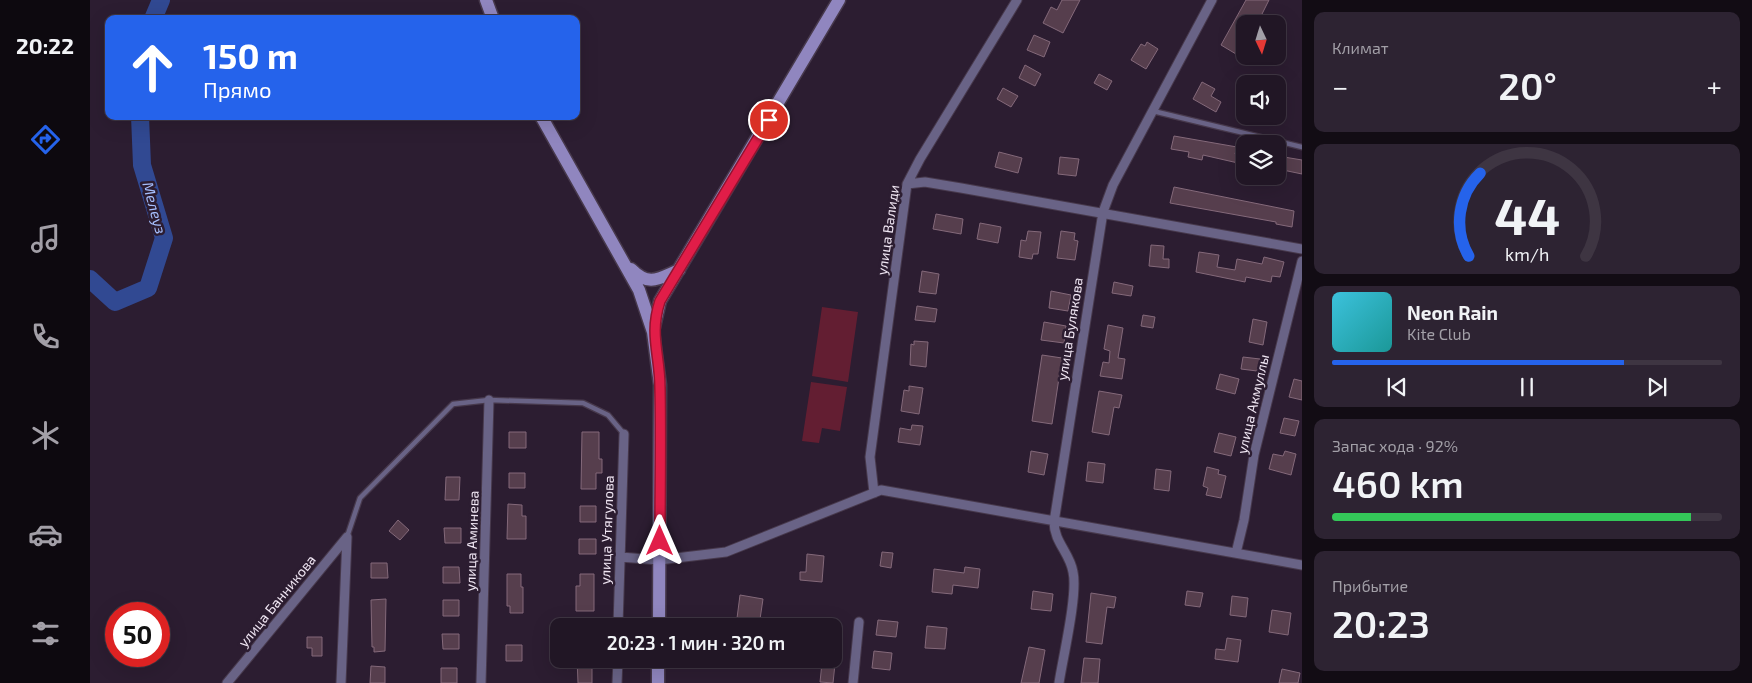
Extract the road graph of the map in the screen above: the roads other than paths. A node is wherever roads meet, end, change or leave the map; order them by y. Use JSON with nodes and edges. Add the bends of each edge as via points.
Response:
{"nodes":[{"id":1,"x":486,"y":0,"type":"edge"},
{"id":2,"x":839,"y":0,"type":"edge"},
{"id":3,"x":1017,"y":0,"type":"edge"},
{"id":4,"x":1212,"y":0,"type":"edge"},
{"id":5,"x":492,"y":15,"type":"edge"},
{"id":6,"x":1153,"y":111,"type":"junction"},
{"id":7,"x":543,"y":120,"type":"edge"},
{"id":8,"x":1302,"y":147,"type":"edge"},
{"id":9,"x":907,"y":184,"type":"junction"},
{"id":10,"x":1103,"y":212,"type":"junction"},
{"id":11,"x":1302,"y":249,"type":"edge"},
{"id":12,"x":622,"y":260,"type":"junction"},
{"id":13,"x":1302,"y":261,"type":"edge"},
{"id":14,"x":679,"y":270,"type":"junction"},
{"id":15,"x":653,"y":332,"type":"junction"},
{"id":16,"x":489,"y":400,"type":"junction"},
{"id":17,"x":624,"y":434,"type":"joint"},
{"id":18,"x":874,"y":493,"type":"junction"},
{"id":19,"x":1054,"y":522,"type":"junction"},
{"id":20,"x":347,"y":536,"type":"junction"},
{"id":21,"x":1236,"y":553,"type":"junction"},
{"id":22,"x":620,"y":557,"type":"junction"},
{"id":23,"x":660,"y":560,"type":"junction"},
{"id":24,"x":1302,"y":565,"type":"edge"},
{"id":25,"x":618,"y":618,"type":"edge"},
{"id":26,"x":659,"y":618,"type":"edge"},
{"id":27,"x":859,"y":622,"type":"dead end"},
{"id":28,"x":618,"y":668,"type":"edge"},
{"id":29,"x":658,"y":668,"type":"edge"},
{"id":30,"x":227,"y":683,"type":"edge"},
{"id":31,"x":341,"y":683,"type":"edge"},
{"id":32,"x":481,"y":683,"type":"edge"},
{"id":33,"x":617,"y":683,"type":"edge"},
{"id":34,"x":658,"y":683,"type":"edge"},
{"id":35,"x":854,"y":683,"type":"edge"},
{"id":36,"x":1059,"y":683,"type":"edge"}],
"edges":[{"from":1,"to":5,"type":"main road"},
{"from":2,"to":14,"type":"main road"},
{"from":3,"to":9,"type":"street","name":"улица Валиди"},
{"from":4,"to":6,"type":"street","name":"улица Булякова"},
{"from":6,"to":8,"type":"lane"},
{"from":6,"to":10,"type":"street","name":"улица Булякова","via":[[1113,185]]},
{"from":7,"to":12,"type":"main road"},
{"from":9,"to":10,"type":"street","via":[[924,182]]},
{"from":9,"to":18,"type":"street","name":"улица Валиди","via":[[870,457]]},
{"from":10,"to":11,"type":"street"},
{"from":10,"to":19,"type":"street","name":"улица Булякова"},
{"from":12,"to":14,"type":"main road","via":[[644,280]]},
{"from":12,"to":15,"type":"main road","via":[[639,290]]},
{"from":13,"to":21,"type":"street","name":"улица Акмуллы","via":[[1254,455]]},
{"from":14,"to":15,"type":"main road","via":[[660,301]]},
{"from":15,"to":23,"type":"main road","via":[[660,385]]},
{"from":16,"to":17,"type":"lane","via":[[583,403],[608,415]]},
{"from":16,"to":20,"type":"lane","via":[[453,404],[360,498]]},
{"from":16,"to":32,"type":"street","name":"улица Аминева"},
{"from":17,"to":22,"type":"street","name":"улица Утягулова"},
{"from":18,"to":19,"type":"street","via":[[881,490]]},
{"from":18,"to":23,"type":"street","via":[[726,552]]},
{"from":19,"to":21,"type":"street"},
{"from":19,"to":36,"type":"street","name":"улица Булякова","via":[[1056,538],[1073,571],[1074,588]]},
{"from":20,"to":30,"type":"street","name":"улица Банникова"},
{"from":20,"to":31,"type":"street"},
{"from":21,"to":24,"type":"street"},
{"from":22,"to":23,"type":"street"},
{"from":22,"to":25,"type":"street","name":"улица Утягулова"},
{"from":23,"to":26,"type":"main road"},
{"from":27,"to":35,"type":"street"},
{"from":28,"to":33,"type":"street"},
{"from":29,"to":34,"type":"main road"}]}
